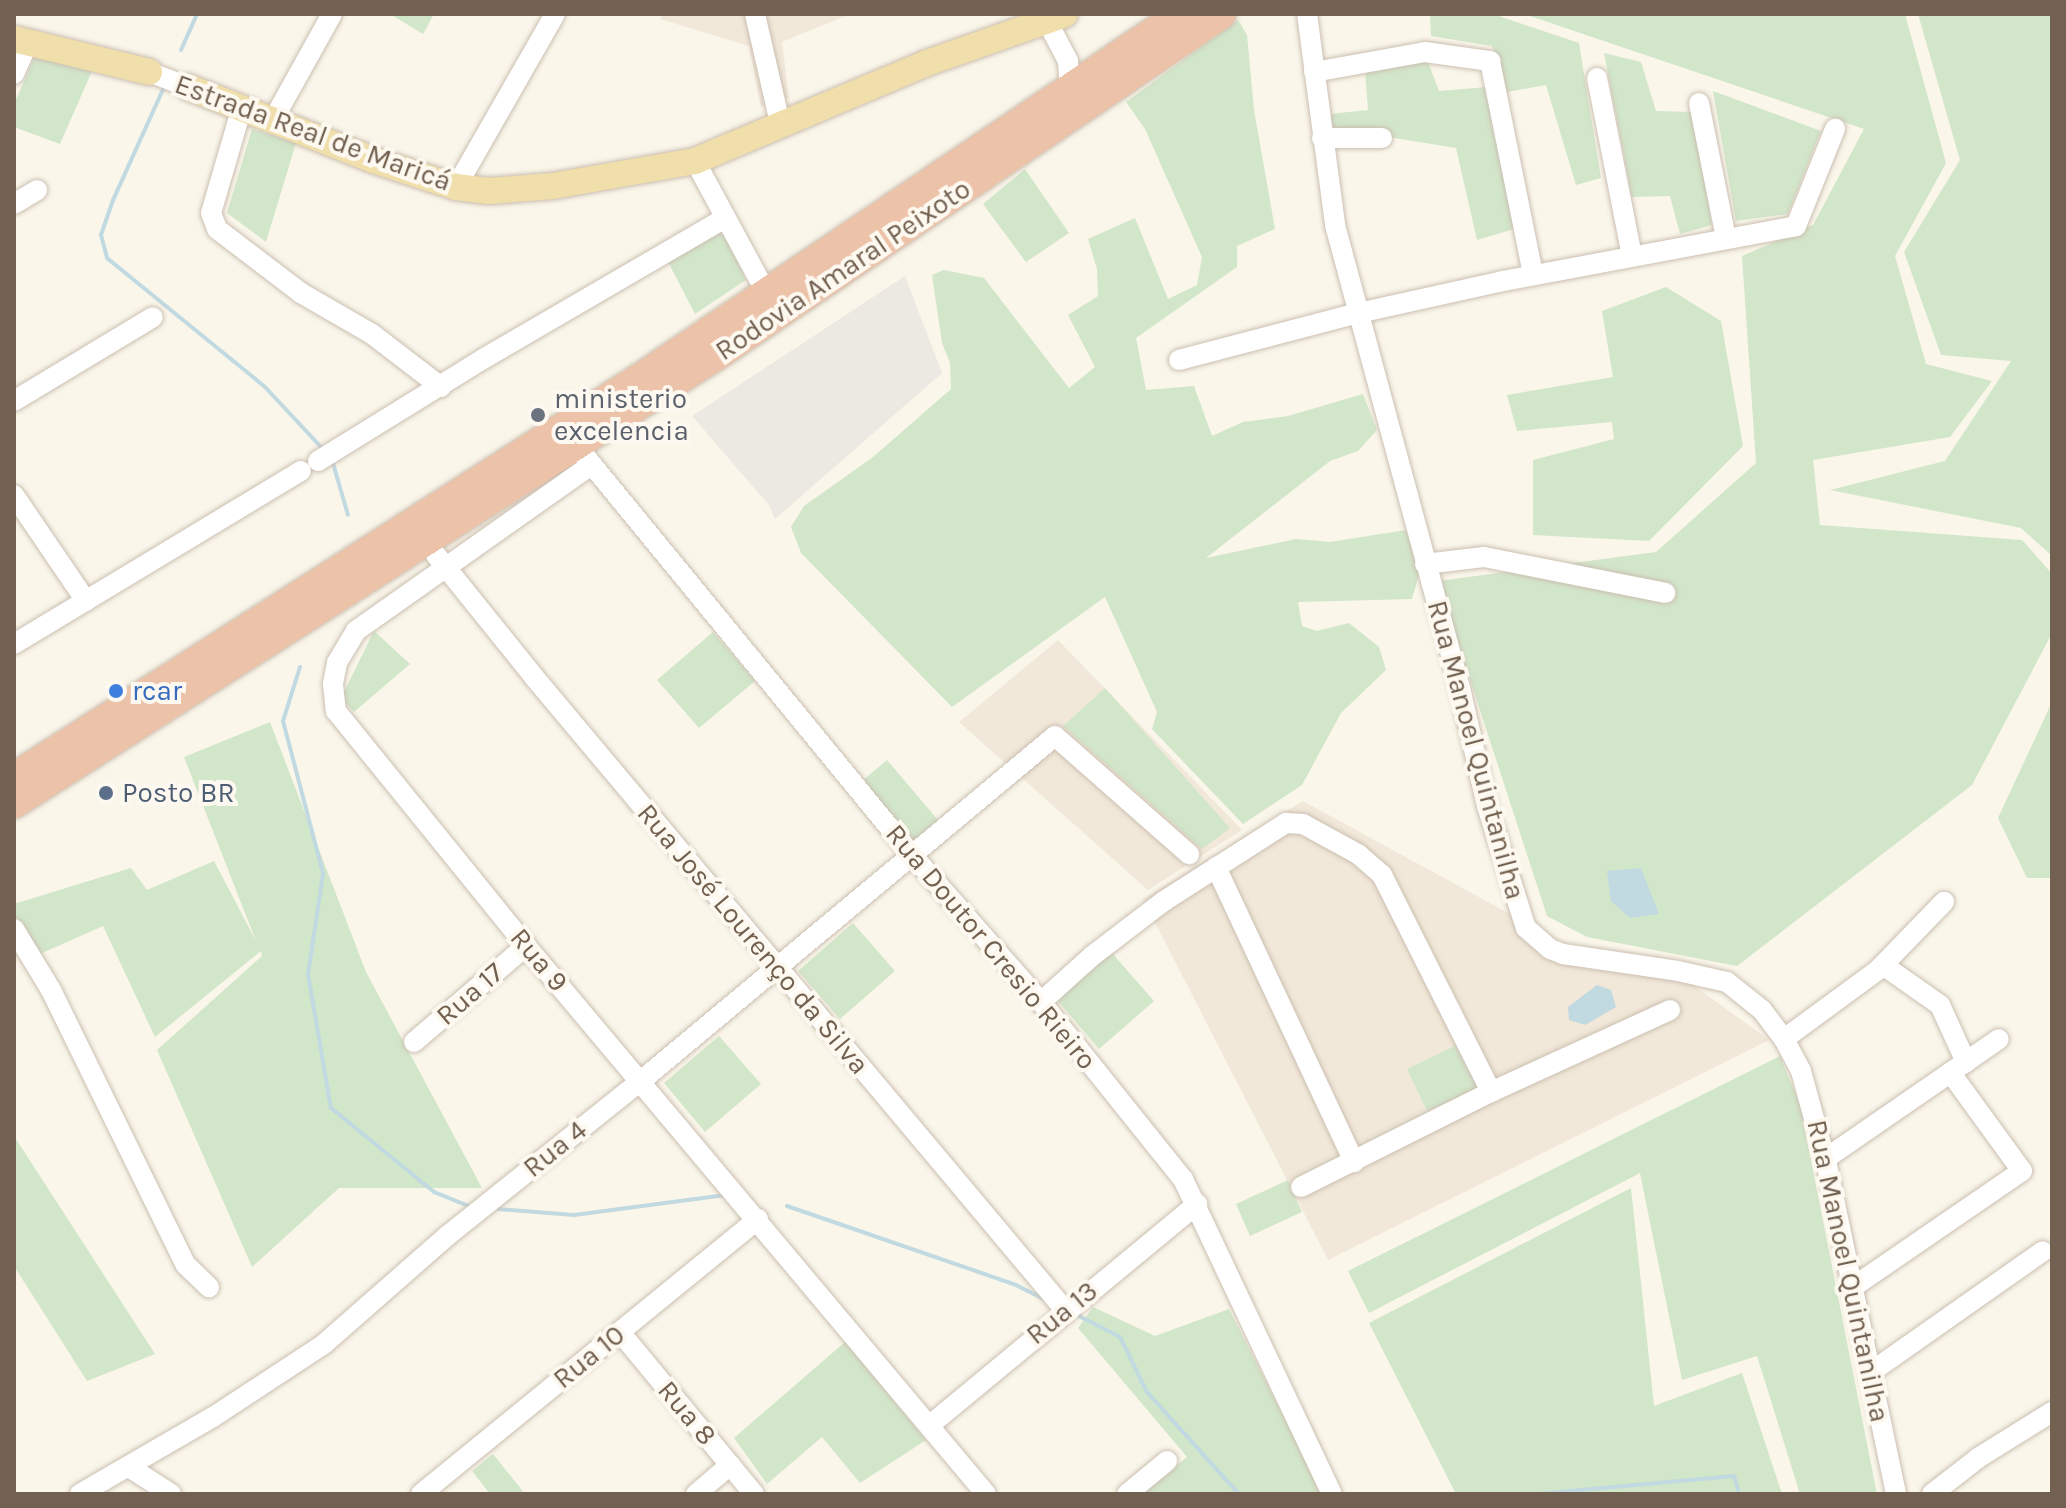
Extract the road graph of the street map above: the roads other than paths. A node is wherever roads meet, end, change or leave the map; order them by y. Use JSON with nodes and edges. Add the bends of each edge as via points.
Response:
{"nodes":[{"id":1,"x":332,"y":14,"type":"edge"},
{"id":2,"x":555,"y":14,"type":"edge"},
{"id":3,"x":755,"y":14,"type":"edge"},
{"id":4,"x":1181,"y":14,"type":"edge"},
{"id":5,"x":1221,"y":14,"type":"edge"},
{"id":6,"x":1307,"y":14,"type":"edge"},
{"id":7,"x":1056,"y":18,"type":"edge"},
{"id":8,"x":21,"y":41,"type":"edge"},
{"id":9,"x":149,"y":72,"type":"joint"},
{"id":10,"x":1314,"y":72,"type":"junction"},
{"id":11,"x":14,"y":74,"type":"edge"},
{"id":12,"x":1076,"y":76,"type":"junction"},
{"id":13,"x":1597,"y":78,"type":"dead end"},
{"id":14,"x":188,"y":87,"type":"joint"},
{"id":15,"x":1699,"y":103,"type":"dead end"},
{"id":16,"x":242,"y":107,"type":"junction"},
{"id":17,"x":273,"y":120,"type":"junction"},
{"id":18,"x":780,"y":123,"type":"junction"},
{"id":19,"x":1835,"y":129,"type":"dead end"},
{"id":20,"x":1322,"y":138,"type":"junction"},
{"id":21,"x":1382,"y":138,"type":"dead end"},
{"id":22,"x":695,"y":161,"type":"junction"},
{"id":23,"x":456,"y":187,"type":"junction"},
{"id":24,"x":37,"y":190,"type":"dead end"},
{"id":25,"x":14,"y":204,"type":"edge"},
{"id":26,"x":725,"y":218,"type":"junction"},
{"id":27,"x":1726,"y":238,"type":"junction"},
{"id":28,"x":1632,"y":256,"type":"junction"},
{"id":29,"x":1533,"y":274,"type":"junction"},
{"id":30,"x":767,"y":294,"type":"junction"},
{"id":31,"x":1358,"y":313,"type":"junction"},
{"id":32,"x":153,"y":317,"type":"dead end"},
{"id":33,"x":1179,"y":360,"type":"dead end"},
{"id":34,"x":441,"y":387,"type":"junction"},
{"id":35,"x":14,"y":401,"type":"edge"},
{"id":36,"x":584,"y":455,"type":"junction"},
{"id":37,"x":14,"y":495,"type":"edge"},
{"id":38,"x":435,"y":554,"type":"junction"},
{"id":39,"x":1425,"y":564,"type":"junction"},
{"id":40,"x":1665,"y":593,"type":"dead end"},
{"id":41,"x":86,"y":601,"type":"junction"},
{"id":42,"x":14,"y":644,"type":"edge"},
{"id":43,"x":14,"y":778,"type":"edge"},
{"id":44,"x":14,"y":803,"type":"edge"},
{"id":45,"x":1189,"y":854,"type":"dead end"},
{"id":46,"x":912,"y":855,"type":"junction"},
{"id":47,"x":1216,"y":867,"type":"junction"},
{"id":48,"x":1944,"y":902,"type":"dead end"},
{"id":49,"x":14,"y":929,"type":"edge"},
{"id":50,"x":526,"y":946,"type":"junction"},
{"id":51,"x":1883,"y":965,"type":"junction"},
{"id":52,"x":777,"y":967,"type":"junction"},
{"id":53,"x":1041,"y":1002,"type":"junction"},
{"id":54,"x":1670,"y":1010,"type":"dead end"},
{"id":55,"x":1784,"y":1039,"type":"junction"},
{"id":56,"x":1999,"y":1039,"type":"dead end"},
{"id":57,"x":414,"y":1042,"type":"dead end"},
{"id":58,"x":1958,"y":1067,"type":"junction"},
{"id":59,"x":642,"y":1080,"type":"junction"},
{"id":60,"x":1491,"y":1092,"type":"junction"},
{"id":61,"x":1825,"y":1159,"type":"junction"},
{"id":62,"x":1354,"y":1162,"type":"junction"},
{"id":63,"x":1301,"y":1187,"type":"dead end"},
{"id":64,"x":1197,"y":1204,"type":"junction"},
{"id":65,"x":758,"y":1219,"type":"junction"},
{"id":66,"x":2043,"y":1251,"type":"dead end"},
{"id":67,"x":209,"y":1287,"type":"dead end"},
{"id":68,"x":1853,"y":1287,"type":"junction"},
{"id":69,"x":1065,"y":1310,"type":"junction"},
{"id":70,"x":620,"y":1332,"type":"junction"},
{"id":71,"x":1871,"y":1372,"type":"junction"},
{"id":72,"x":2052,"y":1412,"type":"edge"},
{"id":73,"x":930,"y":1425,"type":"junction"},
{"id":74,"x":1167,"y":1461,"type":"dead end"},
{"id":75,"x":730,"y":1465,"type":"junction"},
{"id":76,"x":129,"y":1467,"type":"junction"},
{"id":77,"x":80,"y":1494,"type":"edge"},
{"id":78,"x":171,"y":1494,"type":"edge"},
{"id":79,"x":421,"y":1494,"type":"edge"},
{"id":80,"x":696,"y":1494,"type":"edge"},
{"id":81,"x":754,"y":1494,"type":"edge"},
{"id":82,"x":986,"y":1494,"type":"edge"},
{"id":83,"x":1127,"y":1494,"type":"edge"},
{"id":84,"x":1332,"y":1494,"type":"edge"},
{"id":85,"x":1896,"y":1494,"type":"edge"},
{"id":86,"x":1932,"y":1494,"type":"edge"}],
"edges":[{"from":1,"to":17,"type":"street"},
{"from":2,"to":23,"type":"street"},
{"from":3,"to":18,"type":"street"},
{"from":4,"to":12,"type":"highway","name":"Rodovia Amaral Peixoto"},
{"from":5,"to":36,"type":"highway","name":"Rodovia Amaral Peixoto","via":[[809,294]]},
{"from":6,"to":10,"type":"street","name":"Rua Manoel Quintanilha"},
{"from":7,"to":12,"type":"street"},
{"from":7,"to":18,"type":"main road","name":"Estrada Real de Maricá"},
{"from":8,"to":9,"type":"main road","name":"Estrada Real de Maricá"},
{"from":8,"to":11,"type":"street"},
{"from":9,"to":14,"type":"street","name":"Estrada Real de Maricá"},
{"from":10,"to":20,"type":"street","name":"Rua Manoel Quintanilha"},
{"from":10,"to":29,"type":"street","via":[[1425,52],[1490,61]]},
{"from":12,"to":30,"type":"highway","name":"Rodovia Amaral Peixoto"},
{"from":13,"to":28,"type":"street"},
{"from":14,"to":16,"type":"main road","name":"Estrada Real de Maricá"},
{"from":15,"to":27,"type":"street"},
{"from":16,"to":17,"type":"main road","name":"Estrada Real de Maricá"},
{"from":16,"to":34,"type":"street","via":[[211,213],[217,229]]},
{"from":17,"to":23,"type":"main road","name":"Estrada Real de Maricá"},
{"from":18,"to":22,"type":"main road","name":"Estrada Real de Maricá"},
{"from":19,"to":27,"type":"street","via":[[1796,226]]},
{"from":20,"to":21,"type":"street"},
{"from":20,"to":31,"type":"street","name":"Rua Manoel Quintanilha","via":[[1335,225]]},
{"from":22,"to":23,"type":"main road","name":"Estrada Real de Maricá","via":[[553,186],[489,191]]},
{"from":22,"to":26,"type":"street"},
{"from":24,"to":25,"type":"street"},
{"from":26,"to":30,"type":"street"},
{"from":26,"to":34,"type":"street"},
{"from":27,"to":28,"type":"street"},
{"from":28,"to":29,"type":"street"},
{"from":29,"to":31,"type":"street"},
{"from":30,"to":43,"type":"highway","name":"Rodovia Amaral Peixoto"},
{"from":31,"to":33,"type":"street"},
{"from":31,"to":39,"type":"street","name":"Rua Manoel Quintanilha"},
{"from":32,"to":35,"type":"street"},
{"from":34,"to":41,"type":"street"},
{"from":36,"to":38,"type":"highway","name":"Rodovia Amaral Peixoto"},
{"from":36,"to":46,"type":"street","name":"Rua Doutor Cresio Rieiro"},
{"from":37,"to":41,"type":"street"},
{"from":38,"to":44,"type":"highway","name":"Rodovia Amaral Peixoto"},
{"from":38,"to":50,"type":"street","name":"Rua 9","via":[[346,642],[337,663],[333,700],[342,721]]},
{"from":38,"to":52,"type":"street","name":"Rua José Lourenço da Silva"},
{"from":39,"to":40,"type":"street","via":[[1484,557]]},
{"from":39,"to":55,"type":"street","name":"Rua Manoel Quintanilha","via":[[1487,806],[1526,928],[1563,954],[1727,982],[1762,1010]]},
{"from":41,"to":42,"type":"street"},
{"from":45,"to":46,"type":"street","name":"Rua 4","via":[[1055,736]]},
{"from":46,"to":52,"type":"street","name":"Rua 4"},
{"from":46,"to":53,"type":"street","name":"Rua Doutor Cresio Rieiro"},
{"from":47,"to":53,"type":"street","via":[[1123,931]]},
{"from":47,"to":60,"type":"street","via":[[1286,823],[1315,829],[1371,863],[1393,896]]},
{"from":47,"to":62,"type":"street"},
{"from":48,"to":51,"type":"street"},
{"from":49,"to":67,"type":"street","via":[[51,990],[186,1265]]},
{"from":50,"to":57,"type":"street","name":"Rua 17"},
{"from":50,"to":59,"type":"street","name":"Rua 9"},
{"from":51,"to":55,"type":"street"},
{"from":51,"to":58,"type":"street","via":[[1940,1005]]},
{"from":52,"to":59,"type":"street","name":"Rua 4"},
{"from":52,"to":69,"type":"street","name":"Rua José Lourenço da Silva"},
{"from":53,"to":64,"type":"street","name":"Rua Doutor Cresio Rieiro","via":[[1183,1179]]},
{"from":54,"to":60,"type":"street"},
{"from":55,"to":61,"type":"street","name":"Rua Manoel Quintanilha","via":[[1801,1071]]},
{"from":56,"to":58,"type":"street"},
{"from":58,"to":61,"type":"street"},
{"from":58,"to":68,"type":"street","via":[[2022,1171]]},
{"from":59,"to":65,"type":"street","name":"Rua 9"},
{"from":59,"to":76,"type":"street","name":"Rua 4","via":[[447,1236],[324,1344]]},
{"from":60,"to":62,"type":"street"},
{"from":61,"to":68,"type":"street","name":"Rua Manoel Quintanilha"},
{"from":62,"to":63,"type":"street"},
{"from":64,"to":69,"type":"street","name":"Rua 13"},
{"from":64,"to":84,"type":"street","name":"Rua Doutor Cresio Rieiro"},
{"from":65,"to":70,"type":"street","name":"Rua 10"},
{"from":65,"to":73,"type":"street","name":"Rua 9"},
{"from":66,"to":71,"type":"street"},
{"from":68,"to":71,"type":"street","name":"Rua Manoel Quintanilha"},
{"from":69,"to":73,"type":"street","name":"Rua 13"},
{"from":70,"to":75,"type":"street","name":"Rua 8"},
{"from":70,"to":79,"type":"street","name":"Rua 10"},
{"from":71,"to":85,"type":"street","name":"Rua Manoel Quintanilha"},
{"from":72,"to":86,"type":"street"},
{"from":73,"to":82,"type":"street","name":"Rua 9"},
{"from":74,"to":83,"type":"street"},
{"from":75,"to":80,"type":"street"},
{"from":75,"to":81,"type":"street","name":"Rua 8"},
{"from":76,"to":77,"type":"street","name":"Rua 4"},
{"from":76,"to":78,"type":"street"}]}
